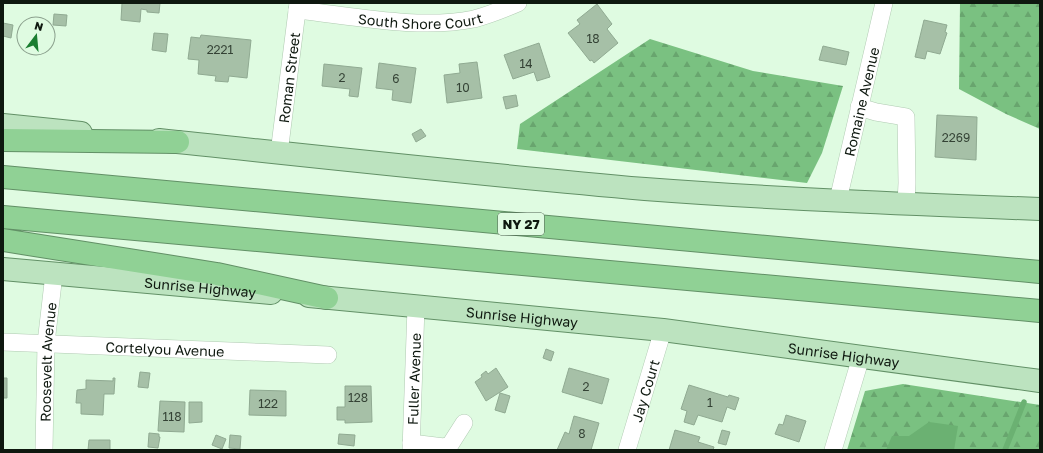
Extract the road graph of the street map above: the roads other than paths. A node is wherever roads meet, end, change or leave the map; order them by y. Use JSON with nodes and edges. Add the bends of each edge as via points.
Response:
{"nodes":[{"id":1,"x":518,"y":3,"type":"edge"},
{"id":2,"x":884,"y":3,"type":"edge"},
{"id":3,"x":297,"y":6,"type":"edge"},
{"id":4,"x":859,"y":107,"type":"junction"},
{"id":5,"x":3,"y":125,"type":"edge"},
{"id":6,"x":3,"y":140,"type":"edge"},
{"id":7,"x":178,"y":142,"type":"junction"},
{"id":8,"x":280,"y":153,"type":"junction"},
{"id":9,"x":3,"y":177,"type":"edge"},
{"id":10,"x":838,"y":200,"type":"junction"},
{"id":11,"x":906,"y":204,"type":"junction"},
{"id":12,"x":1040,"y":210,"type":"edge"},
{"id":13,"x":3,"y":217,"type":"edge"},
{"id":14,"x":3,"y":240,"type":"edge"},
{"id":15,"x":3,"y":269,"type":"edge"},
{"id":16,"x":1040,"y":272,"type":"edge"},
{"id":17,"x":54,"y":274,"type":"junction"},
{"id":18,"x":327,"y":298,"type":"junction"},
{"id":19,"x":416,"y":307,"type":"junction"},
{"id":20,"x":1040,"y":311,"type":"edge"},
{"id":21,"x":663,"y":330,"type":"junction"},
{"id":22,"x":3,"y":342,"type":"edge"},
{"id":23,"x":46,"y":343,"type":"junction"},
{"id":24,"x":328,"y":355,"type":"dead end"},
{"id":25,"x":861,"y":357,"type":"junction"},
{"id":26,"x":1040,"y":381,"type":"edge"},
{"id":27,"x":464,"y":423,"type":"dead end"},
{"id":28,"x":411,"y":447,"type":"edge"},
{"id":29,"x":44,"y":450,"type":"edge"},
{"id":30,"x":627,"y":450,"type":"edge"},
{"id":31,"x":833,"y":450,"type":"edge"}],
"edges":[{"from":1,"to":3,"type":"street","name":"South Shore Court","via":[[474,19],[436,22],[394,20]]},
{"from":2,"to":4,"type":"street","name":"Romaine Avenue"},
{"from":3,"to":8,"type":"street","name":"Roman Street"},
{"from":4,"to":10,"type":"street","name":"Romaine Avenue"},
{"from":4,"to":11,"type":"street","via":[[906,117]]},
{"from":5,"to":7,"type":"main road"},
{"from":6,"to":7,"type":"highway"},
{"from":7,"to":8,"type":"main road"},
{"from":8,"to":10,"type":"main road","via":[[643,188]]},
{"from":9,"to":16,"type":"highway","number":"NY 27"},
{"from":10,"to":11,"type":"main road"},
{"from":11,"to":12,"type":"main road"},
{"from":13,"to":20,"type":"highway"},
{"from":14,"to":18,"type":"highway","via":[[217,274]]},
{"from":15,"to":17,"type":"main road","name":"Sunrise Highway"},
{"from":17,"to":18,"type":"main road","name":"Sunrise Highway"},
{"from":17,"to":23,"type":"street","name":"Roosevelt Avenue"},
{"from":18,"to":19,"type":"main road","name":"Sunrise Highway"},
{"from":19,"to":21,"type":"main road","name":"Sunrise Highway"},
{"from":19,"to":28,"type":"street","name":"Fuller Avenue"},
{"from":21,"to":25,"type":"main road","name":"Sunrise Highway"},
{"from":21,"to":30,"type":"street","name":"Jay Court"},
{"from":22,"to":23,"type":"street","name":"Cortelyou Avenue"},
{"from":23,"to":24,"type":"street","name":"Cortelyou Avenue"},
{"from":23,"to":29,"type":"street","name":"Roosevelt Avenue"},
{"from":25,"to":26,"type":"main road","name":"Sunrise Highway"},
{"from":25,"to":31,"type":"street"},
{"from":27,"to":28,"type":"street","via":[[450,445]]}]}
